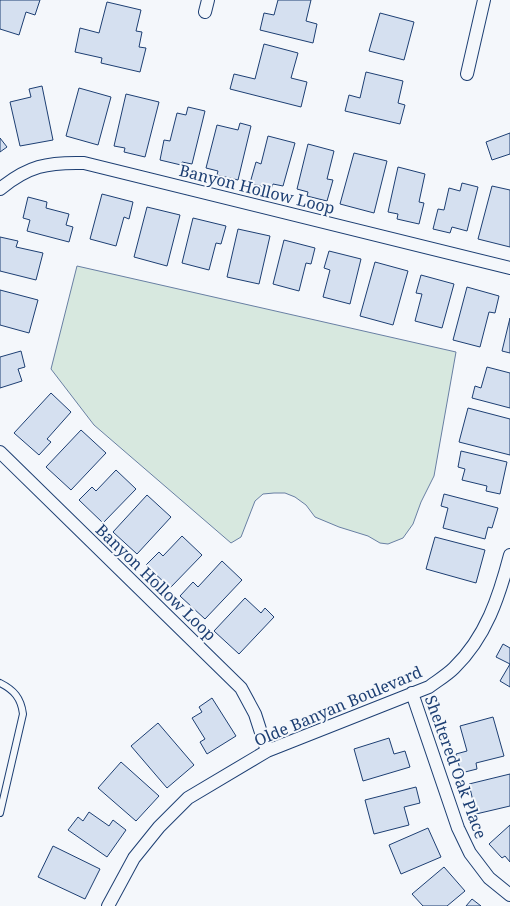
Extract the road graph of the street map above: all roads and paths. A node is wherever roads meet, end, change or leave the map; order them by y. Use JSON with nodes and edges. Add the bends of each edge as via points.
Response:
{"nodes":[{"id":1,"x":484,"y":0,"type":"edge"},
{"id":2,"x":467,"y":74,"type":"dead end"},
{"id":3,"x":0,"y":190,"type":"edge"},
{"id":4,"x":510,"y":268,"type":"edge"},
{"id":5,"x":0,"y":452,"type":"edge"},
{"id":6,"x":510,"y":555,"type":"edge"},
{"id":7,"x":0,"y":683,"type":"edge"},
{"id":8,"x":412,"y":693,"type":"junction"},
{"id":9,"x":267,"y":750,"type":"junction"},
{"id":10,"x":0,"y":813,"type":"edge"},
{"id":11,"x":510,"y":896,"type":"edge"},
{"id":12,"x":108,"y":906,"type":"edge"}],
"edges":[{"from":1,"to":2,"type":"street"},
{"from":3,"to":4,"type":"street","name":"Banyon Hollow Loop","via":[[24,171],[43,165],[84,163]]},
{"from":5,"to":9,"type":"street","name":"Banyon Hollow Loop","via":[[241,688],[255,714]]},
{"from":6,"to":8,"type":"street","name":"Olde Banyan Boulevard","via":[[501,592],[469,653],[429,687]]},
{"from":7,"to":10,"type":"lane","via":[[11,688],[22,704],[23,714]]},
{"from":8,"to":9,"type":"street","name":"Olde Banyan Boulevard"},
{"from":8,"to":11,"type":"street","name":"Sheltered Oak Place","via":[[458,828],[470,853],[489,878]]},
{"from":9,"to":12,"type":"street","name":"Olde Banyan Boulevard","via":[[188,798],[134,858]]}]}
